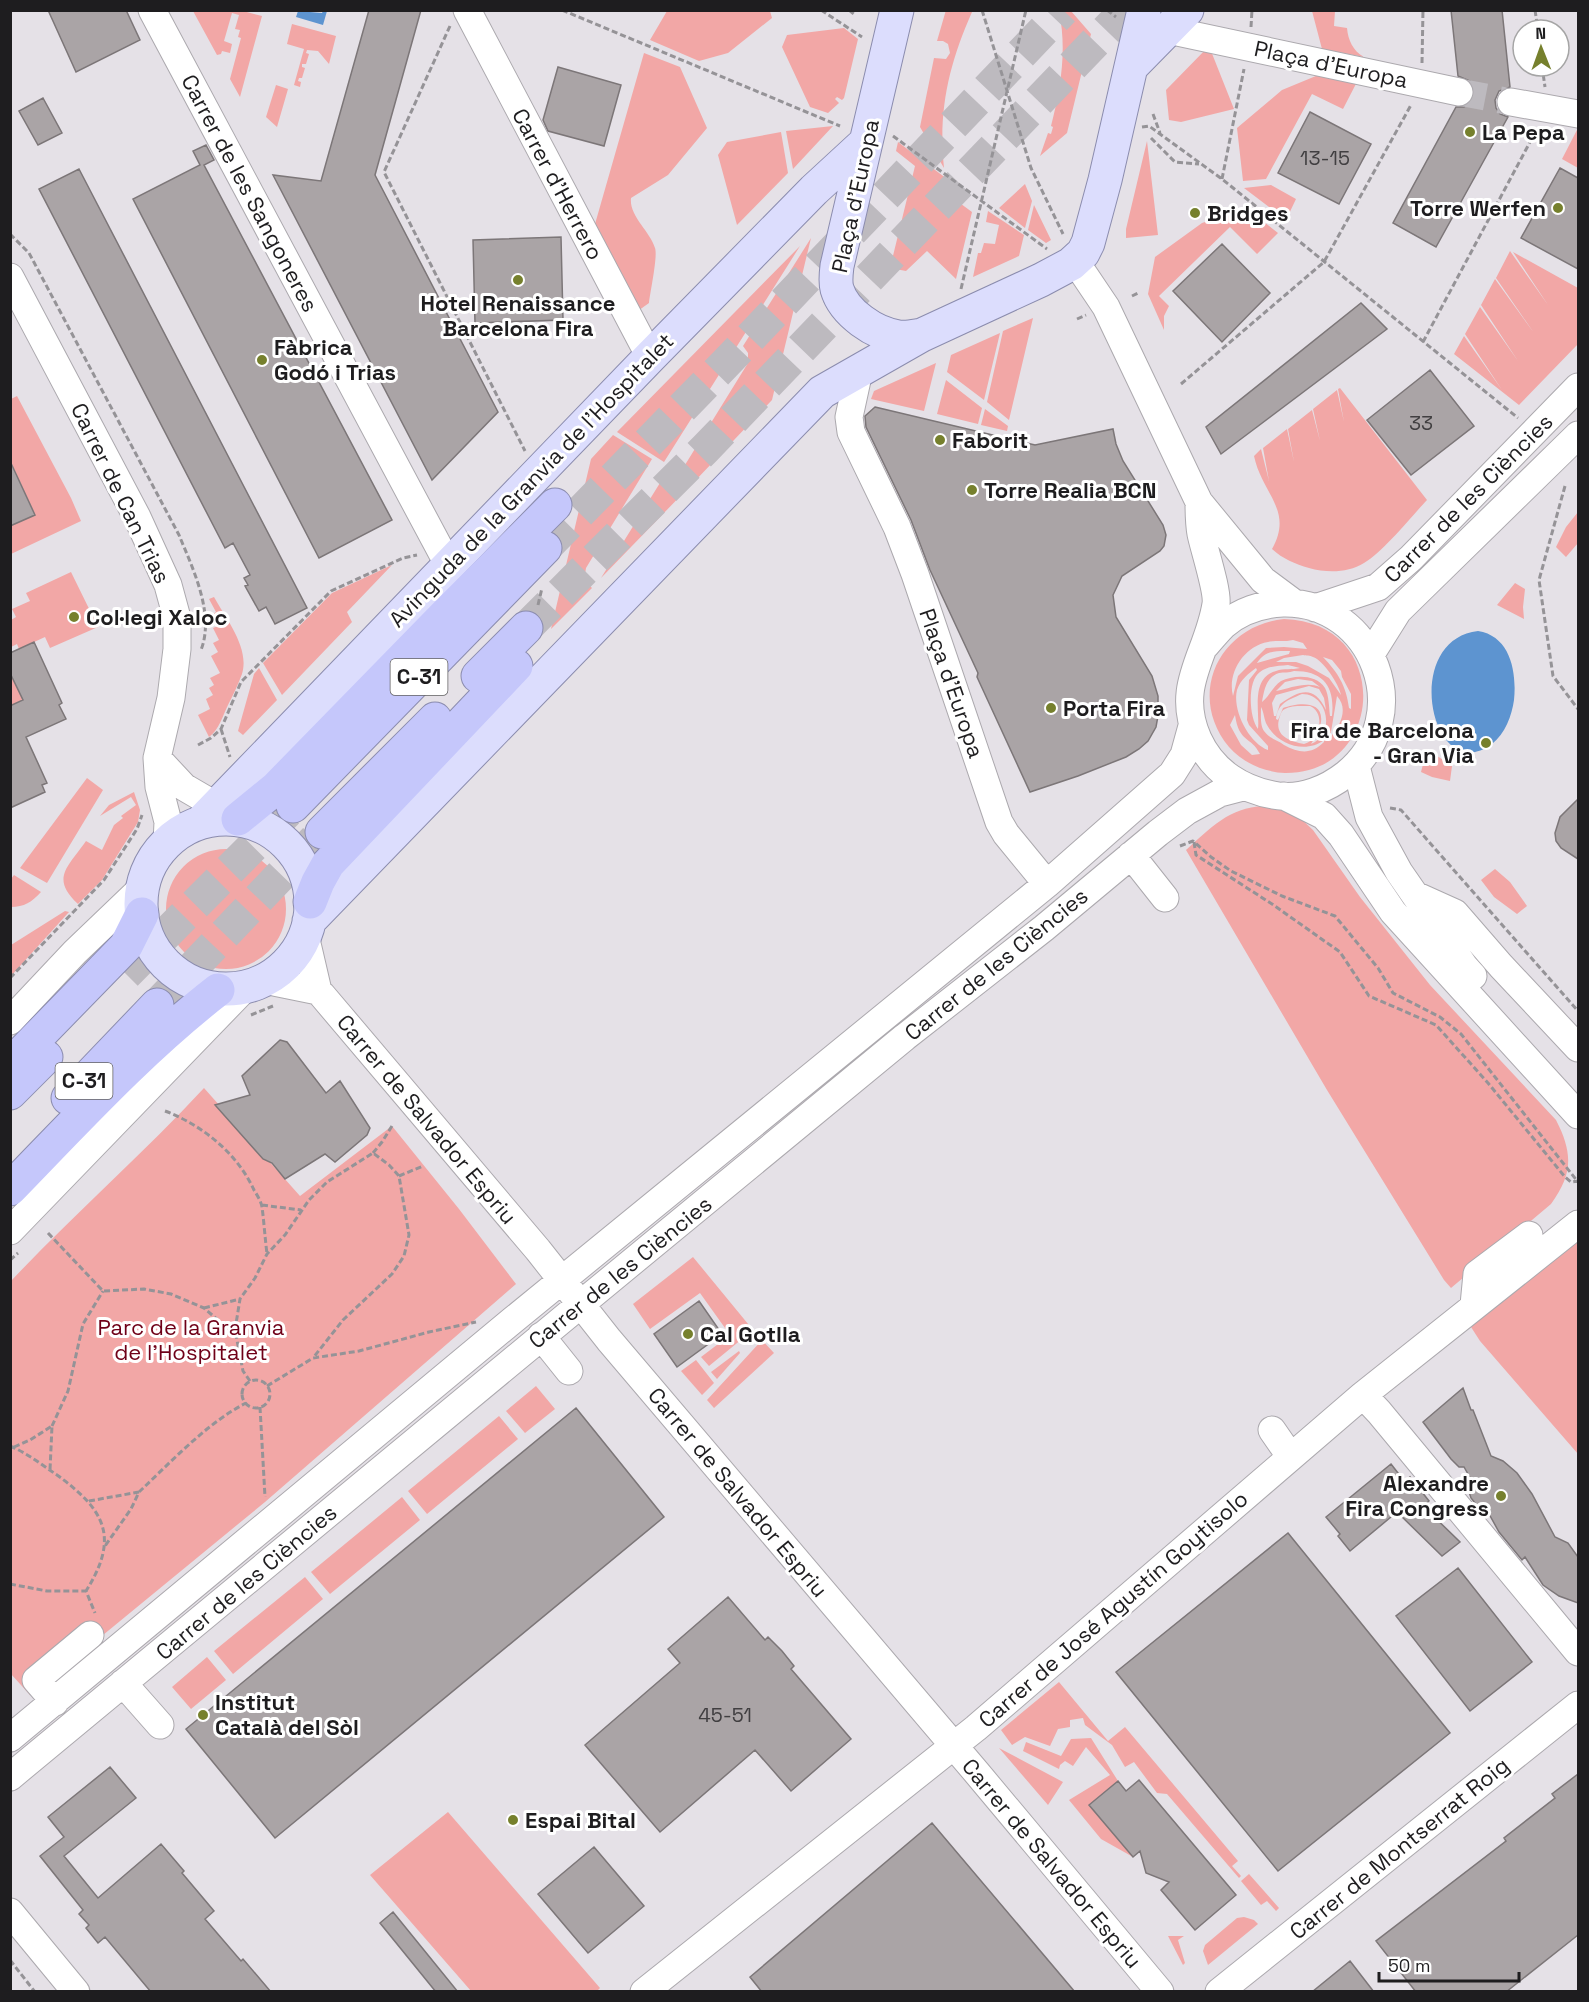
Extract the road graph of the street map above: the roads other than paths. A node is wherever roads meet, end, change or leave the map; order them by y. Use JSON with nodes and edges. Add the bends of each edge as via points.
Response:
{"nodes":[{"id":1,"x":152,"y":10,"type":"edge"},
{"id":2,"x":897,"y":10,"type":"edge"},
{"id":3,"x":459,"y":16,"type":"edge"},
{"id":4,"x":1154,"y":18,"type":"edge"},
{"id":5,"x":1459,"y":92,"type":"tunnel mouth"},
{"id":6,"x":1511,"y":102,"type":"tunnel mouth"},
{"id":7,"x":1578,"y":114,"type":"edge"},
{"id":8,"x":865,"y":135,"type":"junction"},
{"id":9,"x":1063,"y":249,"type":"junction"},
{"id":10,"x":10,"y":277,"type":"edge"},
{"id":11,"x":922,"y":334,"type":"junction"},
{"id":12,"x":650,"y":357,"type":"junction"},
{"id":13,"x":859,"y":371,"type":"junction"},
{"id":14,"x":1578,"y":387,"type":"edge"},
{"id":15,"x":1578,"y":435,"type":"edge"},
{"id":16,"x":1199,"y":502,"type":"junction"},
{"id":17,"x":555,"y":505,"type":"dead end"},
{"id":18,"x":545,"y":548,"type":"tunnel mouth"},
{"id":19,"x":449,"y":566,"type":"junction"},
{"id":20,"x":1305,"y":605,"type":"junction"},
{"id":21,"x":526,"y":628,"type":"tunnel mouth"},
{"id":22,"x":1206,"y":645,"type":"junction"},
{"id":23,"x":1371,"y":654,"type":"junction"},
{"id":24,"x":516,"y":666,"type":"dead end"},
{"id":25,"x":1192,"y":726,"type":"junction"},
{"id":26,"x":157,"y":758,"type":"junction"},
{"id":27,"x":1356,"y":766,"type":"junction"},
{"id":28,"x":1243,"y":786,"type":"junction"},
{"id":29,"x":1284,"y":796,"type":"junction"},
{"id":30,"x":293,"y":806,"type":"tunnel mouth"},
{"id":31,"x":219,"y":815,"type":"junction"},
{"id":32,"x":322,"y":832,"type":"tunnel mouth"},
{"id":33,"x":167,"y":843,"type":"junction"},
{"id":34,"x":1131,"y":855,"type":"junction"},
{"id":35,"x":1047,"y":884,"type":"junction"},
{"id":36,"x":1415,"y":896,"type":"junction"},
{"id":37,"x":1165,"y":898,"type":"dead end"},
{"id":38,"x":143,"y":899,"type":"junction"},
{"id":39,"x":308,"y":919,"type":"junction"},
{"id":40,"x":126,"y":974,"type":"tunnel mouth"},
{"id":41,"x":242,"y":986,"type":"junction"},
{"id":42,"x":318,"y":991,"type":"junction"},
{"id":43,"x":157,"y":1005,"type":"tunnel mouth"},
{"id":44,"x":10,"y":1021,"type":"edge"},
{"id":45,"x":1578,"y":1048,"type":"edge"},
{"id":46,"x":10,"y":1065,"type":"edge"},
{"id":47,"x":1578,"y":1088,"type":"edge"},
{"id":48,"x":10,"y":1093,"type":"edge"},
{"id":49,"x":1578,"y":1114,"type":"edge"},
{"id":50,"x":10,"y":1157,"type":"edge"},
{"id":51,"x":10,"y":1189,"type":"edge"},
{"id":52,"x":1578,"y":1224,"type":"edge"},
{"id":53,"x":10,"y":1231,"type":"edge"},
{"id":54,"x":1523,"y":1231,"type":"dead end"},
{"id":55,"x":562,"y":1280,"type":"junction"},
{"id":56,"x":580,"y":1304,"type":"junction"},
{"id":57,"x":1474,"y":1305,"type":"junction"},
{"id":58,"x":541,"y":1336,"type":"junction"},
{"id":59,"x":569,"y":1371,"type":"dead end"},
{"id":60,"x":1363,"y":1395,"type":"junction"},
{"id":61,"x":1272,"y":1430,"type":"dead end"},
{"id":62,"x":1290,"y":1456,"type":"junction"},
{"id":63,"x":93,"y":1627,"type":"road end"},
{"id":64,"x":1578,"y":1652,"type":"edge"},
{"id":65,"x":123,"y":1683,"type":"junction"},
{"id":66,"x":55,"y":1702,"type":"junction"},
{"id":67,"x":1578,"y":1705,"type":"edge"},
{"id":68,"x":160,"y":1725,"type":"dead end"},
{"id":69,"x":10,"y":1738,"type":"edge"},
{"id":70,"x":953,"y":1745,"type":"junction"},
{"id":71,"x":10,"y":1778,"type":"edge"},
{"id":72,"x":10,"y":1912,"type":"edge"},
{"id":73,"x":10,"y":1938,"type":"edge"},
{"id":74,"x":55,"y":1992,"type":"edge"},
{"id":75,"x":76,"y":1992,"type":"edge"},
{"id":76,"x":644,"y":1992,"type":"edge"},
{"id":77,"x":1160,"y":1992,"type":"edge"},
{"id":78,"x":1219,"y":1992,"type":"edge"}],
"edges":[{"from":1,"to":19,"type":"street","name":"Carrer de les Sangoneres"},
{"from":2,"to":8,"type":"main road","name":"Plaça d'Europa"},
{"from":3,"to":12,"type":"street","name":"Carrer d'Herrero"},
{"from":4,"to":5,"type":"street","name":"Plaça d'Europa","via":[[1249,46]]},
{"from":4,"to":9,"type":"main road","via":[[1131,67],[1088,243],[1083,254]]},
{"from":6,"to":7,"type":"street"},
{"from":8,"to":11,"type":"main road","name":"Plaça d'Europa","via":[[837,266],[838,291],[854,314],[870,327],[897,337]]},
{"from":8,"to":12,"type":"main road","name":"Avinguda de la Granvia de l'Hospitalet"},
{"from":9,"to":11,"type":"main road","name":"Plaça d'Europa","via":[[1009,296]]},
{"from":9,"to":16,"type":"street","via":[[1106,307]]},
{"from":10,"to":26,"type":"street","name":"Carrer de Can Trias","via":[[137,517],[168,585],[177,618],[177,649]]},
{"from":11,"to":13,"type":"main road"},
{"from":12,"to":19,"type":"main road","name":"Avinguda de la Granvia de l'Hospitalet"},
{"from":13,"to":35,"type":"street","name":"Plaça d'Europa","via":[[849,417],[851,432],[915,573],[999,822]]},
{"from":13,"to":39,"type":"main road","via":[[822,392]]},
{"from":14,"to":20,"type":"street","name":"Carrer de les Ciències","via":[[1378,587]]},
{"from":15,"to":23,"type":"street","name":"Carrer de les Ciències","via":[[1398,612]]},
{"from":16,"to":20,"type":"street","via":[[1263,580]]},
{"from":16,"to":22,"type":"street","via":[[1200,531],[1216,602]]},
{"from":17,"to":31,"type":"highway","via":[[276,788]]},
{"from":18,"to":30,"type":"highway","number":"C-31"},
{"from":19,"to":31,"type":"main road","name":"Avinguda de la Granvia de l'Hospitalet"},
{"from":20,"to":22,"type":"street","via":[[1272,604],[1250,609],[1225,624]]},
{"from":20,"to":23,"type":"street","via":[[1335,617],[1353,630]]},
{"from":21,"to":32,"type":"highway","number":"C-31"},
{"from":22,"to":25,"type":"street","via":[[1193,670],[1188,698]]},
{"from":23,"to":27,"type":"street","via":[[1381,683],[1381,713],[1373,742]]},
{"from":24,"to":39,"type":"highway","via":[[333,858],[318,882]]},
{"from":25,"to":28,"type":"street","via":[[1203,751],[1220,771]]},
{"from":25,"to":35,"type":"street","name":"Carrer de les Ciències","via":[[1184,755],[1172,774]]},
{"from":26,"to":31,"type":"street","via":[[184,787]]},
{"from":26,"to":33,"type":"street","name":"Carrer de Can Trias","via":[[168,822]]},
{"from":27,"to":29,"type":"street","via":[[1335,783],[1311,793]]},
{"from":27,"to":36,"type":"street","via":[[1368,817]]},
{"from":28,"to":29,"type":"street","via":[[1263,794]]},
{"from":28,"to":34,"type":"street","name":"Carrer de les Ciències","via":[[1187,811]]},
{"from":29,"to":49,"type":"street","via":[[1324,816],[1393,912]]},
{"from":31,"to":33,"type":"main road"},
{"from":31,"to":39,"type":"main road","via":[[264,827],[288,845],[298,862]]},
{"from":33,"to":38,"type":"main road","via":[[153,862]]},
{"from":34,"to":37,"type":"street"},
{"from":34,"to":56,"type":"street","name":"Carrer de les Ciències"},
{"from":35,"to":55,"type":"street","name":"Carrer de les Ciències"},
{"from":36,"to":45,"type":"street","via":[[1455,913]]},
{"from":36,"to":47,"type":"street","via":[[1464,966]]},
{"from":38,"to":41,"type":"main road","via":[[145,934],[167,966],[185,980]]},
{"from":38,"to":44,"type":"street","via":[[75,952]]},
{"from":38,"to":46,"type":"highway","via":[[126,946]]},
{"from":39,"to":41,"type":"main road","via":[[293,958]]},
{"from":39,"to":42,"type":"street","name":"Carrer de Salvador Espriu"},
{"from":40,"to":48,"type":"highway","number":"C-31"},
{"from":41,"to":42,"type":"street"},
{"from":41,"to":51,"type":"highway","via":[[183,1017]]},
{"from":41,"to":53,"type":"street"},
{"from":42,"to":55,"type":"street","name":"Carrer de Salvador Espriu"},
{"from":43,"to":50,"type":"highway","number":"C-31"},
{"from":52,"to":57,"type":"street","name":"Carrer de José Agustín Goytisolo"},
{"from":54,"to":57,"type":"street","via":[[1507,1252],[1477,1274]]},
{"from":55,"to":56,"type":"street","name":"Carrer de Salvador Espriu"},
{"from":55,"to":66,"type":"street","name":"Carrer de les Ciències"},
{"from":56,"to":58,"type":"street","name":"Carrer de les Ciències"},
{"from":56,"to":70,"type":"street","name":"Carrer de Salvador Espriu"},
{"from":57,"to":60,"type":"street","name":"Carrer de José Agustín Goytisolo"},
{"from":58,"to":59,"type":"street"},
{"from":58,"to":65,"type":"street","name":"Carrer de les Ciències"},
{"from":60,"to":62,"type":"street","name":"Carrer de José Agustín Goytisolo"},
{"from":60,"to":64,"type":"street"},
{"from":61,"to":62,"type":"street"},
{"from":62,"to":70,"type":"street","name":"Carrer de José Agustín Goytisolo"},
{"from":63,"to":66,"type":"street","via":[[36,1680]]},
{"from":65,"to":68,"type":"street"},
{"from":65,"to":71,"type":"street","name":"Carrer de les Ciències"},
{"from":66,"to":69,"type":"street","name":"Carrer de les Ciències"},
{"from":67,"to":78,"type":"street","name":"Carrer de Montserrat Roig"},
{"from":70,"to":76,"type":"street","name":"Carrer de José Agustín Goytisolo"},
{"from":70,"to":77,"type":"street","name":"Carrer de Salvador Espriu"},
{"from":72,"to":75,"type":"street"},
{"from":73,"to":74,"type":"street"}]}
